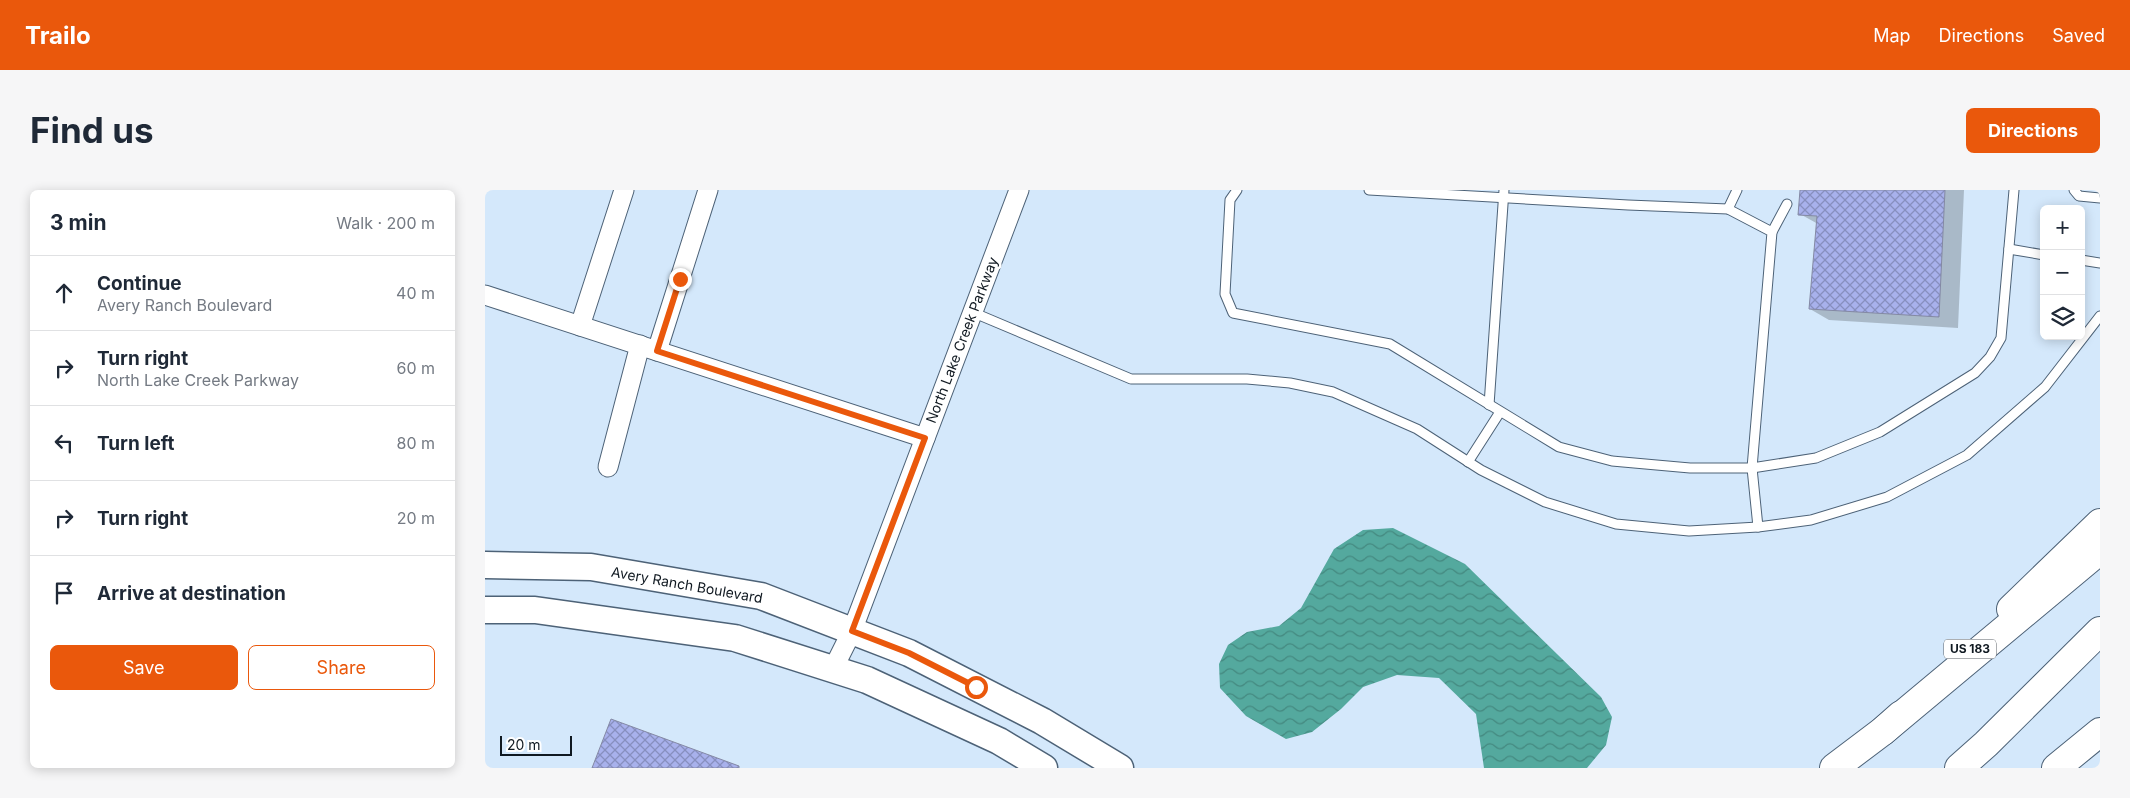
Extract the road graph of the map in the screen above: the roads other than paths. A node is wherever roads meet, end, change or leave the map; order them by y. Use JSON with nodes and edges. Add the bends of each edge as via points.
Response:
{"nodes":[{"id":1,"x":624,"y":190,"type":"edge"},
{"id":2,"x":708,"y":190,"type":"edge"},
{"id":3,"x":1019,"y":190,"type":"edge"},
{"id":4,"x":1237,"y":190,"type":"edge"},
{"id":5,"x":1369,"y":190,"type":"edge"},
{"id":6,"x":1376,"y":190,"type":"edge"},
{"id":7,"x":1737,"y":190,"type":"edge"},
{"id":8,"x":2014,"y":190,"type":"edge"},
{"id":9,"x":2074,"y":190,"type":"edge"},
{"id":10,"x":1503,"y":194,"type":"edge"},
{"id":11,"x":2100,"y":198,"type":"edge"},
{"id":12,"x":1787,"y":204,"type":"dead end"},
{"id":13,"x":1728,"y":209,"type":"junction"},
{"id":14,"x":1772,"y":232,"type":"junction"},
{"id":15,"x":2009,"y":249,"type":"junction"},
{"id":16,"x":2040,"y":253,"type":"edge"},
{"id":17,"x":2085,"y":261,"type":"edge"},
{"id":18,"x":2100,"y":263,"type":"edge"},
{"id":19,"x":485,"y":295,"type":"edge"},
{"id":20,"x":972,"y":312,"type":"junction"},
{"id":21,"x":2100,"y":316,"type":"edge"},
{"id":22,"x":580,"y":326,"type":"junction"},
{"id":23,"x":649,"y":348,"type":"junction"},
{"id":24,"x":1489,"y":405,"type":"junction"},
{"id":25,"x":1500,"y":412,"type":"junction"},
{"id":26,"x":925,"y":438,"type":"junction"},
{"id":27,"x":1468,"y":462,"type":"junction"},
{"id":28,"x":608,"y":467,"type":"dead end"},
{"id":29,"x":1752,"y":468,"type":"junction"},
{"id":30,"x":2100,"y":523,"type":"edge"},
{"id":31,"x":1758,"y":527,"type":"junction"},
{"id":32,"x":2100,"y":550,"type":"edge"},
{"id":33,"x":485,"y":565,"type":"edge"},
{"id":34,"x":485,"y":610,"type":"edge"},
{"id":35,"x":852,"y":631,"type":"junction"},
{"id":36,"x":2100,"y":632,"type":"edge"},
{"id":37,"x":833,"y":669,"type":"junction"},
{"id":38,"x":1883,"y":731,"type":"junction"},
{"id":39,"x":2100,"y":732,"type":"edge"},
{"id":40,"x":1044,"y":768,"type":"edge"},
{"id":41,"x":1120,"y":768,"type":"edge"},
{"id":42,"x":1834,"y":768,"type":"edge"},
{"id":43,"x":1959,"y":768,"type":"edge"},
{"id":44,"x":2057,"y":768,"type":"edge"}],
"edges":[{"from":1,"to":22,"type":"street"},
{"from":2,"to":23,"type":"street"},
{"from":3,"to":20,"type":"street","name":"North Lake Creek Parkway"},
{"from":4,"to":24,"type":"lane","via":[[1230,200],[1225,294],[1233,314],[1390,344]]},
{"from":5,"to":6,"type":"lane"},
{"from":6,"to":10,"type":"lane"},
{"from":7,"to":13,"type":"lane"},
{"from":8,"to":15,"type":"lane"},
{"from":9,"to":11,"type":"lane","via":[[2079,196]]},
{"from":10,"to":13,"type":"lane"},
{"from":10,"to":24,"type":"lane"},
{"from":12,"to":14,"type":"lane"},
{"from":13,"to":14,"type":"lane"},
{"from":14,"to":29,"type":"lane"},
{"from":15,"to":16,"type":"lane"},
{"from":15,"to":29,"type":"lane","via":[[2001,338],[1975,373],[1881,432],[1817,458]]},
{"from":17,"to":18,"type":"lane"},
{"from":19,"to":22,"type":"street"},
{"from":20,"to":26,"type":"street","name":"North Lake Creek Parkway"},
{"from":20,"to":27,"type":"lane","via":[[1131,379],[1247,379],[1333,392],[1417,429]]},
{"from":21,"to":31,"type":"lane","via":[[2045,387],[1967,455],[1887,497],[1811,520]]},
{"from":22,"to":23,"type":"street"},
{"from":23,"to":26,"type":"street"},
{"from":23,"to":28,"type":"street"},
{"from":24,"to":25,"type":"lane"},
{"from":25,"to":27,"type":"lane"},
{"from":25,"to":29,"type":"lane","via":[[1559,447],[1612,461],[1690,468]]},
{"from":26,"to":35,"type":"street","name":"North Lake Creek Parkway"},
{"from":27,"to":31,"type":"lane","via":[[1545,502],[1616,524],[1689,531]]},
{"from":29,"to":31,"type":"lane"},
{"from":30,"to":38,"type":"main road","number":"US 183"},
{"from":32,"to":38,"type":"main road"},
{"from":33,"to":35,"type":"main road","name":"Avery Ranch Boulevard","via":[[591,567],[761,596]]},
{"from":34,"to":37,"type":"main road","via":[[535,610],[735,638]]},
{"from":35,"to":37,"type":"street","name":"North Lake Creek Parkway"},
{"from":35,"to":41,"type":"main road","name":"Avery Ranch Boulevard","via":[[918,658],[1042,721]]},
{"from":36,"to":43,"type":"main road"},
{"from":37,"to":40,"type":"main road","via":[[867,680],[999,741]]},
{"from":38,"to":42,"type":"main road","number":"US 183"},
{"from":39,"to":44,"type":"main road"}]}
